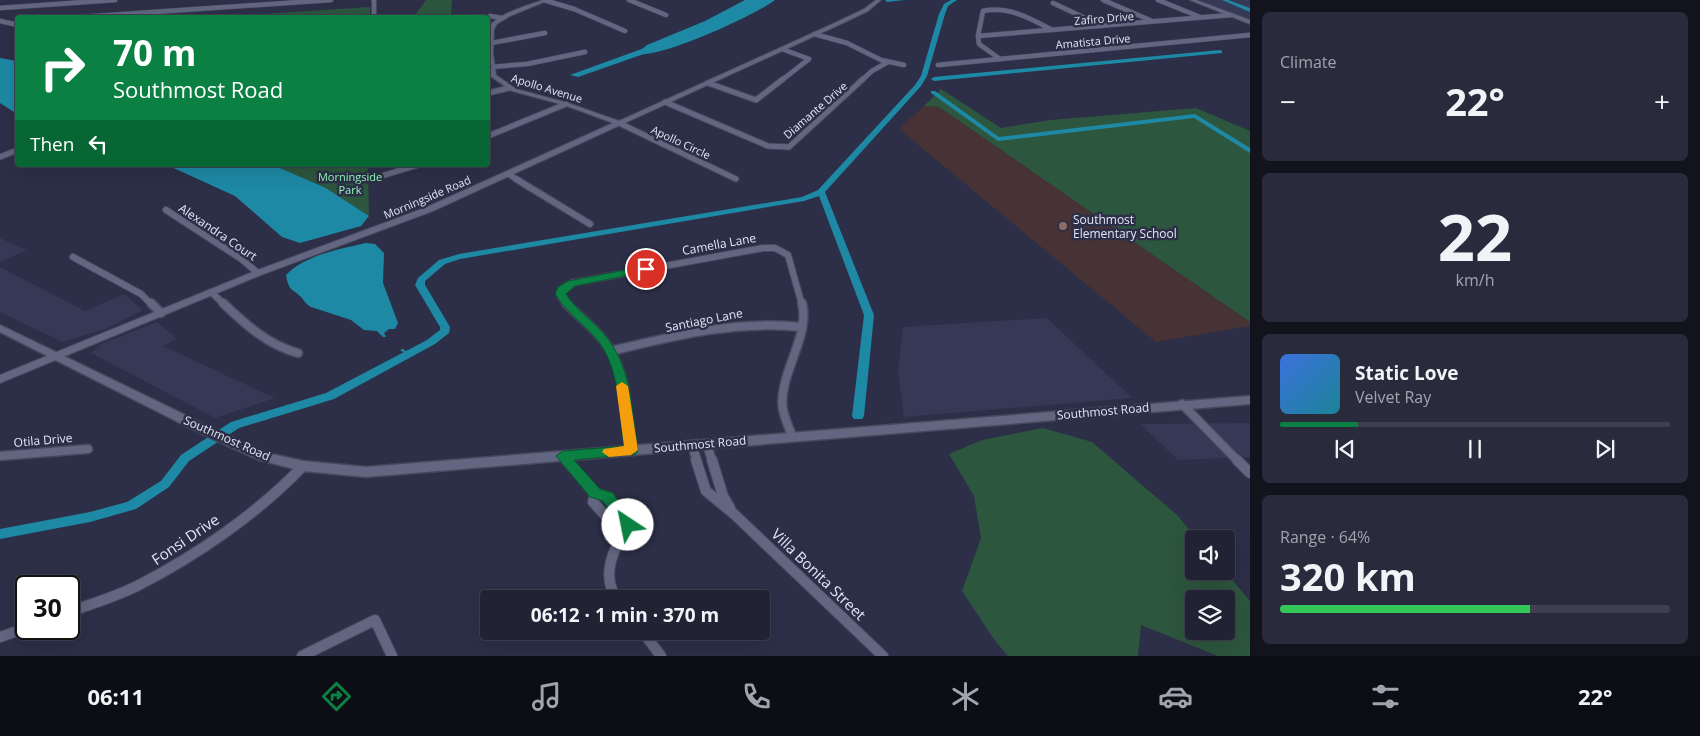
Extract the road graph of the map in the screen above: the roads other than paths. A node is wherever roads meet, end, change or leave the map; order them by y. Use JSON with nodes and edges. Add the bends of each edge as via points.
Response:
{"nodes":[{"id":1,"x":116,"y":0,"type":"edge"},
{"id":2,"x":331,"y":0,"type":"edge"},
{"id":3,"x":374,"y":0,"type":"edge"},
{"id":4,"x":546,"y":0,"type":"edge"},
{"id":5,"x":629,"y":0,"type":"edge"},
{"id":6,"x":879,"y":0,"type":"edge"},
{"id":7,"x":1103,"y":0,"type":"edge"},
{"id":8,"x":1158,"y":0,"type":"edge"},
{"id":9,"x":1192,"y":0,"type":"edge"},
{"id":10,"x":95,"y":1,"type":"edge"},
{"id":11,"x":1053,"y":3,"type":"dead end"},
{"id":12,"x":90,"y":6,"type":"dead end"},
{"id":13,"x":0,"y":8,"type":"edge"},
{"id":14,"x":86,"y":12,"type":"dead end"},
{"id":15,"x":82,"y":15,"type":"edge"},
{"id":16,"x":110,"y":15,"type":"edge"},
{"id":17,"x":374,"y":15,"type":"edge"},
{"id":18,"x":1231,"y":15,"type":"junction"},
{"id":19,"x":490,"y":16,"type":"dead end"},
{"id":20,"x":666,"y":16,"type":"dead end"},
{"id":21,"x":1202,"y":17,"type":"junction"},
{"id":22,"x":502,"y":18,"type":"junction"},
{"id":23,"x":0,"y":21,"type":"edge"},
{"id":24,"x":1154,"y":22,"type":"junction"},
{"id":25,"x":1250,"y":22,"type":"edge"},
{"id":26,"x":15,"y":25,"type":"edge"},
{"id":27,"x":1104,"y":26,"type":"junction"},
{"id":28,"x":625,"y":31,"type":"dead end"},
{"id":29,"x":1054,"y":31,"type":"junction"},
{"id":30,"x":546,"y":33,"type":"dead end"},
{"id":31,"x":814,"y":34,"type":"junction"},
{"id":32,"x":1250,"y":35,"type":"edge"},
{"id":33,"x":978,"y":36,"type":"junction"},
{"id":34,"x":491,"y":43,"type":"junction"},
{"id":35,"x":782,"y":49,"type":"junction"},
{"id":36,"x":585,"y":52,"type":"dead end"},
{"id":37,"x":1000,"y":59,"type":"junction"},
{"id":38,"x":888,"y":62,"type":"junction"},
{"id":39,"x":904,"y":65,"type":"dead end"},
{"id":40,"x":938,"y":65,"type":"dead end"},
{"id":41,"x":491,"y":67,"type":"junction"},
{"id":42,"x":708,"y":82,"type":"junction"},
{"id":43,"x":509,"y":88,"type":"junction"},
{"id":44,"x":490,"y":93,"type":"edge"},
{"id":45,"x":665,"y":102,"type":"junction"},
{"id":46,"x":566,"y":104,"type":"junction"},
{"id":47,"x":618,"y":123,"type":"junction"},
{"id":48,"x":490,"y":135,"type":"edge"},
{"id":49,"x":15,"y":151,"type":"dead end"},
{"id":50,"x":0,"y":157,"type":"edge"},
{"id":51,"x":412,"y":167,"type":"edge"},
{"id":52,"x":508,"y":174,"type":"junction"},
{"id":53,"x":378,"y":177,"type":"dead end"},
{"id":54,"x":736,"y":179,"type":"dead end"},
{"id":55,"x":166,"y":210,"type":"dead end"},
{"id":56,"x":590,"y":224,"type":"dead end"},
{"id":57,"x":72,"y":257,"type":"dead end"},
{"id":58,"x":258,"y":273,"type":"junction"},
{"id":59,"x":211,"y":292,"type":"junction"},
{"id":60,"x":160,"y":314,"type":"junction"},
{"id":61,"x":801,"y":327,"type":"junction"},
{"id":62,"x":0,"y":328,"type":"edge"},
{"id":63,"x":611,"y":351,"type":"junction"},
{"id":64,"x":298,"y":353,"type":"dead end"},
{"id":65,"x":56,"y":356,"type":"junction"},
{"id":66,"x":0,"y":380,"type":"edge"},
{"id":67,"x":1250,"y":400,"type":"edge"},
{"id":68,"x":1182,"y":404,"type":"junction"},
{"id":69,"x":792,"y":436,"type":"junction"},
{"id":70,"x":707,"y":444,"type":"junction"},
{"id":71,"x":692,"y":445,"type":"junction"},
{"id":72,"x":88,"y":450,"type":"dead end"},
{"id":73,"x":631,"y":450,"type":"junction"},
{"id":74,"x":0,"y":456,"type":"edge"},
{"id":75,"x":563,"y":456,"type":"junction"},
{"id":76,"x":303,"y":466,"type":"junction"},
{"id":77,"x":1250,"y":473,"type":"edge"},
{"id":78,"x":595,"y":493,"type":"junction"},
{"id":79,"x":616,"y":508,"type":"junction"},
{"id":80,"x":603,"y":514,"type":"junction"},
{"id":81,"x":734,"y":514,"type":"junction"},
{"id":82,"x":622,"y":534,"type":"junction"},
{"id":83,"x":611,"y":590,"type":"edge"},
{"id":84,"x":80,"y":608,"type":"edge"},
{"id":85,"x":15,"y":632,"type":"edge"},
{"id":86,"x":0,"y":638,"type":"edge"},
{"id":87,"x":648,"y":640,"type":"edge"},
{"id":88,"x":302,"y":656,"type":"edge"},
{"id":89,"x":392,"y":656,"type":"edge"},
{"id":90,"x":660,"y":656,"type":"edge"},
{"id":91,"x":883,"y":656,"type":"edge"}],
"edges":[{"from":1,"to":10,"type":"street"},
{"from":2,"to":16,"type":"street"},
{"from":3,"to":17,"type":"street"},
{"from":4,"to":22,"type":"street"},
{"from":4,"to":28,"type":"street"},
{"from":5,"to":20,"type":"street"},
{"from":6,"to":31,"type":"street","name":"Morningside Road","via":[[866,10]]},
{"from":7,"to":24,"type":"street"},
{"from":8,"to":21,"type":"street"},
{"from":9,"to":18,"type":"street"},
{"from":10,"to":12,"type":"street"},
{"from":10,"to":13,"type":"street"},
{"from":11,"to":27,"type":"street"},
{"from":14,"to":15,"type":"street"},
{"from":18,"to":21,"type":"street","name":"Zafiro Drive"},
{"from":18,"to":25,"type":"street"},
{"from":19,"to":22,"type":"street"},
{"from":21,"to":24,"type":"street","name":"Zafiro Drive"},
{"from":22,"to":34,"type":"street","via":[[491,29]]},
{"from":23,"to":26,"type":"street"},
{"from":24,"to":27,"type":"street","name":"Zafiro Drive"},
{"from":27,"to":29,"type":"street","name":"Zafiro Drive"},
{"from":29,"to":33,"type":"street","name":"Zafiro Drive"},
{"from":29,"to":33,"type":"street","via":[[1013,11],[995,8],[981,12]]},
{"from":30,"to":34,"type":"street"},
{"from":31,"to":35,"type":"street","name":"Morningside Road"},
{"from":31,"to":38,"type":"street","via":[[847,43]]},
{"from":32,"to":37,"type":"street","name":"Amatista Drive"},
{"from":33,"to":37,"type":"street","via":[[980,46]]},
{"from":34,"to":41,"type":"street"},
{"from":35,"to":42,"type":"street","name":"Morningside Road"},
{"from":35,"to":42,"type":"street","via":[[809,59],[756,100]]},
{"from":36,"to":41,"type":"street","via":[[527,64]]},
{"from":37,"to":40,"type":"street","name":"Amatista Drive"},
{"from":38,"to":39,"type":"street"},
{"from":38,"to":45,"type":"street","name":"Diamante Drive","via":[[872,71],[789,147],[768,146]]},
{"from":41,"to":43,"type":"street","name":"Apollo Avenue","via":[[493,76]]},
{"from":42,"to":45,"type":"street","name":"Morningside Road"},
{"from":43,"to":44,"type":"street"},
{"from":43,"to":46,"type":"street","name":"Apollo Avenue"},
{"from":45,"to":47,"type":"street","name":"Morningside Road"},
{"from":46,"to":47,"type":"street","name":"Apollo Avenue"},
{"from":46,"to":48,"type":"street"},
{"from":47,"to":52,"type":"street","name":"Morningside Road"},
{"from":47,"to":54,"type":"street","name":"Apollo Circle"},
{"from":49,"to":50,"type":"street"},
{"from":51,"to":53,"type":"street"},
{"from":52,"to":56,"type":"street"},
{"from":52,"to":58,"type":"street","name":"Morningside Road","via":[[407,219]]},
{"from":55,"to":58,"type":"street","name":"Alexandra Court"},
{"from":57,"to":60,"type":"street","via":[[141,294]]},
{"from":58,"to":59,"type":"street","name":"Morningside Road"},
{"from":59,"to":60,"type":"street","name":"Morningside Road"},
{"from":59,"to":64,"type":"street","via":[[271,342],[286,351]]},
{"from":60,"to":65,"type":"street","name":"Morningside Road"},
{"from":61,"to":63,"type":"street","name":"Santiago Lane","via":[[741,324]]},
{"from":61,"to":63,"type":"street","name":"Camella Lane","via":[[803,307],[790,258],[780,250],[763,248],[588,279],[566,286],[561,298]]},
{"from":61,"to":69,"type":"street","name":"Camella Lane","via":[[784,396],[783,410]]},
{"from":62,"to":65,"type":"main road","name":"Southmost Road"},
{"from":63,"to":73,"type":"street","name":"Camella Lane","via":[[621,376]]},
{"from":65,"to":66,"type":"street","name":"Morningside Road"},
{"from":65,"to":76,"type":"main road","name":"Southmost Road","via":[[228,441],[264,457]]},
{"from":67,"to":68,"type":"main road","name":"Southmost Road"},
{"from":68,"to":69,"type":"main road","name":"Southmost Road"},
{"from":68,"to":77,"type":"street"},
{"from":69,"to":70,"type":"main road","name":"Southmost Road"},
{"from":70,"to":71,"type":"main road","name":"Southmost Road"},
{"from":70,"to":81,"type":"street","name":"Villa Bonita Street","via":[[723,496]]},
{"from":71,"to":73,"type":"main road","name":"Southmost Road"},
{"from":71,"to":81,"type":"street","name":"Villa Bonita Street","via":[[706,490]]},
{"from":72,"to":74,"type":"street","name":"Otila Drive"},
{"from":73,"to":75,"type":"main road","name":"Southmost Road"},
{"from":75,"to":76,"type":"main road","name":"Southmost Road","via":[[366,472]]},
{"from":75,"to":78,"type":"street"},
{"from":76,"to":84,"type":"street","name":"Fonsi Drive","via":[[275,495],[181,562],[135,587]]},
{"from":78,"to":79,"type":"street","via":[[608,497]]},
{"from":78,"to":80,"type":"street","via":[[593,502]]},
{"from":79,"to":80,"type":"street"},
{"from":79,"to":82,"type":"street","via":[[628,525]]},
{"from":80,"to":82,"type":"street"},
{"from":81,"to":91,"type":"street","name":"Villa Bonita Street"},
{"from":82,"to":83,"type":"street","via":[[607,576]]},
{"from":85,"to":86,"type":"street"},
{"from":87,"to":90,"type":"street"},
{"from":88,"to":89,"type":"street","via":[[375,620]]}]}
